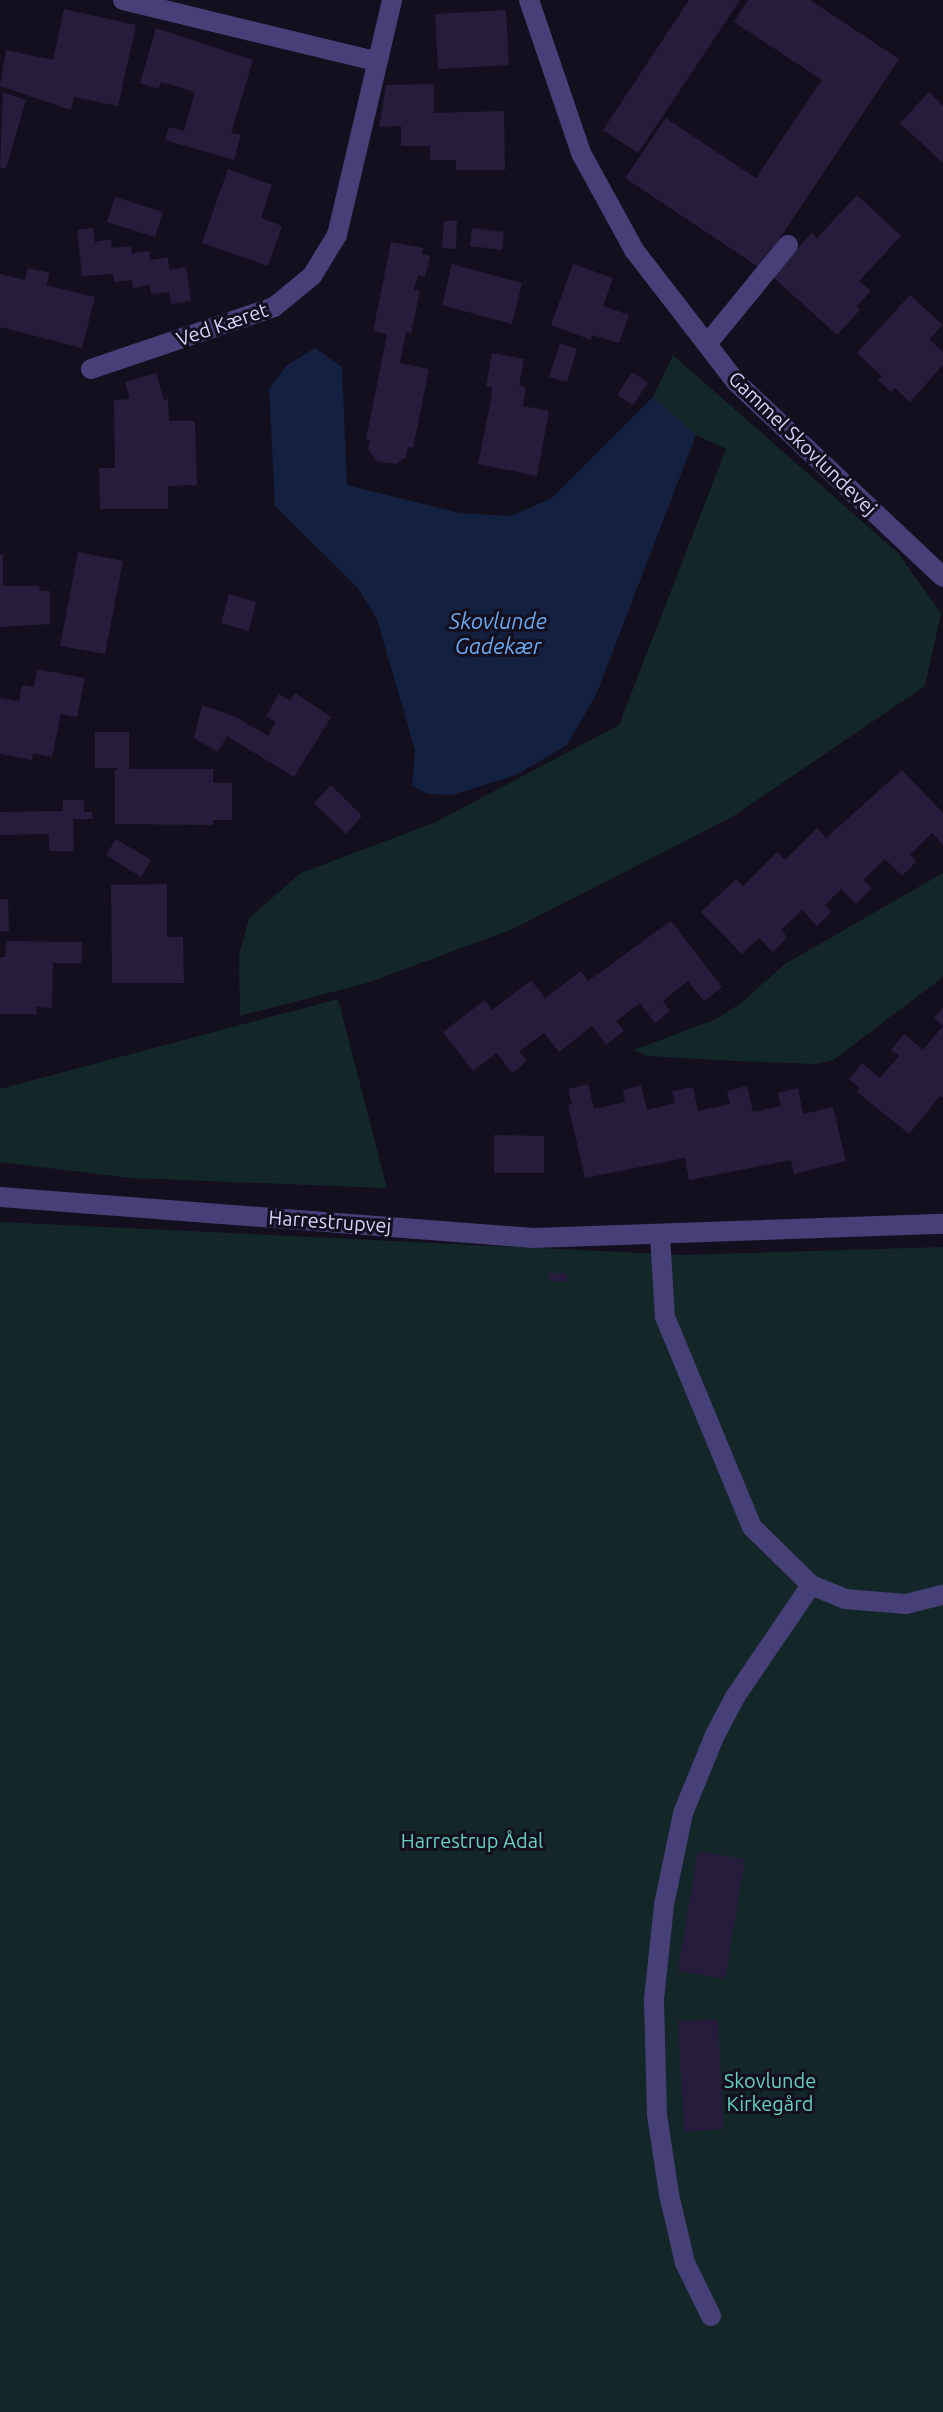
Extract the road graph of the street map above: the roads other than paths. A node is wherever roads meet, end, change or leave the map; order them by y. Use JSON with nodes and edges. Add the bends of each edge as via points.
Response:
{"nodes":[{"id":1,"x":123,"y":0,"type":"edge"},
{"id":2,"x":392,"y":0,"type":"edge"},
{"id":3,"x":529,"y":0,"type":"edge"},
{"id":4,"x":375,"y":61,"type":"junction"},
{"id":5,"x":788,"y":245,"type":"dead end"},
{"id":6,"x":707,"y":344,"type":"junction"},
{"id":7,"x":91,"y":369,"type":"dead end"},
{"id":8,"x":943,"y":577,"type":"edge"},
{"id":9,"x":0,"y":1197,"type":"edge"},
{"id":10,"x":943,"y":1224,"type":"edge"},
{"id":11,"x":660,"y":1236,"type":"junction"},
{"id":12,"x":811,"y":1585,"type":"junction"},
{"id":13,"x":943,"y":1595,"type":"edge"},
{"id":14,"x":711,"y":2316,"type":"dead end"}],
"edges":[{"from":1,"to":4,"type":"street"},
{"from":2,"to":4,"type":"street","name":"Ved Kæret"},
{"from":3,"to":6,"type":"street","name":"Gammel Skovlundevej","via":[[581,153],[634,250]]},
{"from":4,"to":7,"type":"street","name":"Ved Kæret","via":[[337,235],[312,276],[274,307]]},
{"from":5,"to":6,"type":"street"},
{"from":6,"to":8,"type":"street","name":"Gammel Skovlundevej","via":[[736,382]]},
{"from":9,"to":11,"type":"street","name":"Harrestrupvej","via":[[533,1238]]},
{"from":10,"to":11,"type":"street","name":"Harrestrupvej"},
{"from":11,"to":12,"type":"street","via":[[665,1317],[752,1527]]},
{"from":12,"to":13,"type":"street","via":[[845,1599],[891,1603]]},
{"from":12,"to":14,"type":"street","via":[[715,1735],[683,1813],[664,1905],[654,1999],[657,2115],[685,2263]]}]}
